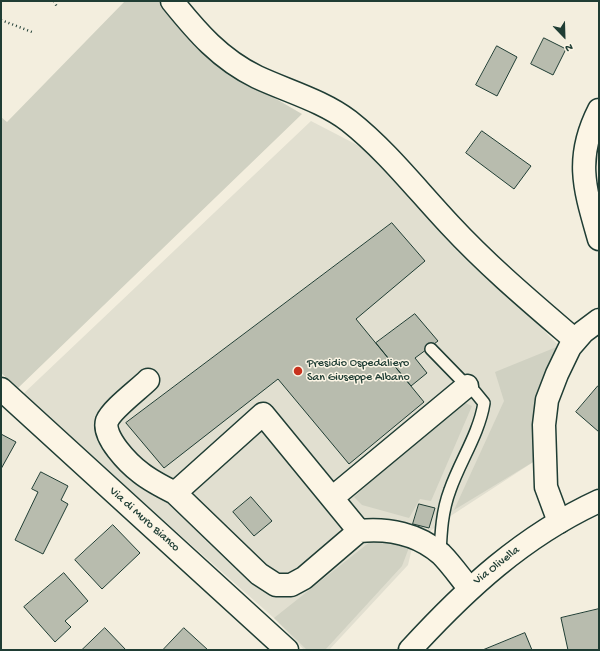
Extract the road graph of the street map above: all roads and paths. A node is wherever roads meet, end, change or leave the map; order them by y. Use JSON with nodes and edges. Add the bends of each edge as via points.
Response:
{"nodes":[{"id":1,"x":54,"y":1,"type":"edge"},
{"id":2,"x":172,"y":1,"type":"edge"},
{"id":3,"x":56,"y":7,"type":"dead end"},
{"id":4,"x":1,"y":20,"type":"edge"},
{"id":5,"x":32,"y":32,"type":"dead end"},
{"id":6,"x":599,"y":110,"type":"edge"},
{"id":7,"x":599,"y":239,"type":"edge"},
{"id":8,"x":599,"y":320,"type":"edge"},
{"id":9,"x":575,"y":340,"type":"junction"},
{"id":10,"x":431,"y":348,"type":"dead end"},
{"id":11,"x":148,"y":380,"type":"dead end"},
{"id":12,"x":467,"y":386,"type":"junction"},
{"id":13,"x":1,"y":389,"type":"edge"},
{"id":14,"x":175,"y":492,"type":"junction"},
{"id":15,"x":332,"y":498,"type":"junction"},
{"id":16,"x":599,"y":501,"type":"edge"},
{"id":17,"x":559,"y":522,"type":"junction"},
{"id":18,"x":359,"y":531,"type":"junction"},
{"id":19,"x":440,"y":554,"type":"junction"},
{"id":20,"x":469,"y":588,"type":"junction"},
{"id":21,"x":287,"y":650,"type":"edge"},
{"id":22,"x":410,"y":650,"type":"edge"}],
"edges":[{"from":1,"to":3,"type":"path"},
{"from":2,"to":9,"type":"street","via":[[199,35],[226,59],[349,121],[383,152],[487,263]]},
{"from":4,"to":5,"type":"path"},
{"from":6,"to":7,"type":"street","via":[[585,148],[583,169]]},
{"from":8,"to":9,"type":"street"},
{"from":9,"to":17,"type":"street","via":[[552,384],[544,414],[546,487]]},
{"from":10,"to":12,"type":"lane"},
{"from":11,"to":14,"type":"street","via":[[112,414],[107,423],[107,431],[111,441],[140,473]]},
{"from":12,"to":15,"type":"street"},
{"from":12,"to":19,"type":"lane","via":[[484,403],[481,418],[445,503]]},
{"from":13,"to":21,"type":"street","name":"Via di Muro Bianco"},
{"from":14,"to":15,"type":"street","via":[[263,414]]},
{"from":14,"to":18,"type":"street","via":[[259,574],[276,585],[291,585],[304,578]]},
{"from":15,"to":18,"type":"street"},
{"from":16,"to":17,"type":"street","name":"Via Olivella"},
{"from":17,"to":20,"type":"street","name":"Via Olivella","via":[[515,551]]},
{"from":18,"to":19,"type":"street","via":[[396,532],[416,539]]},
{"from":19,"to":20,"type":"street"},
{"from":20,"to":22,"type":"street","name":"Via Olivella"}]}
